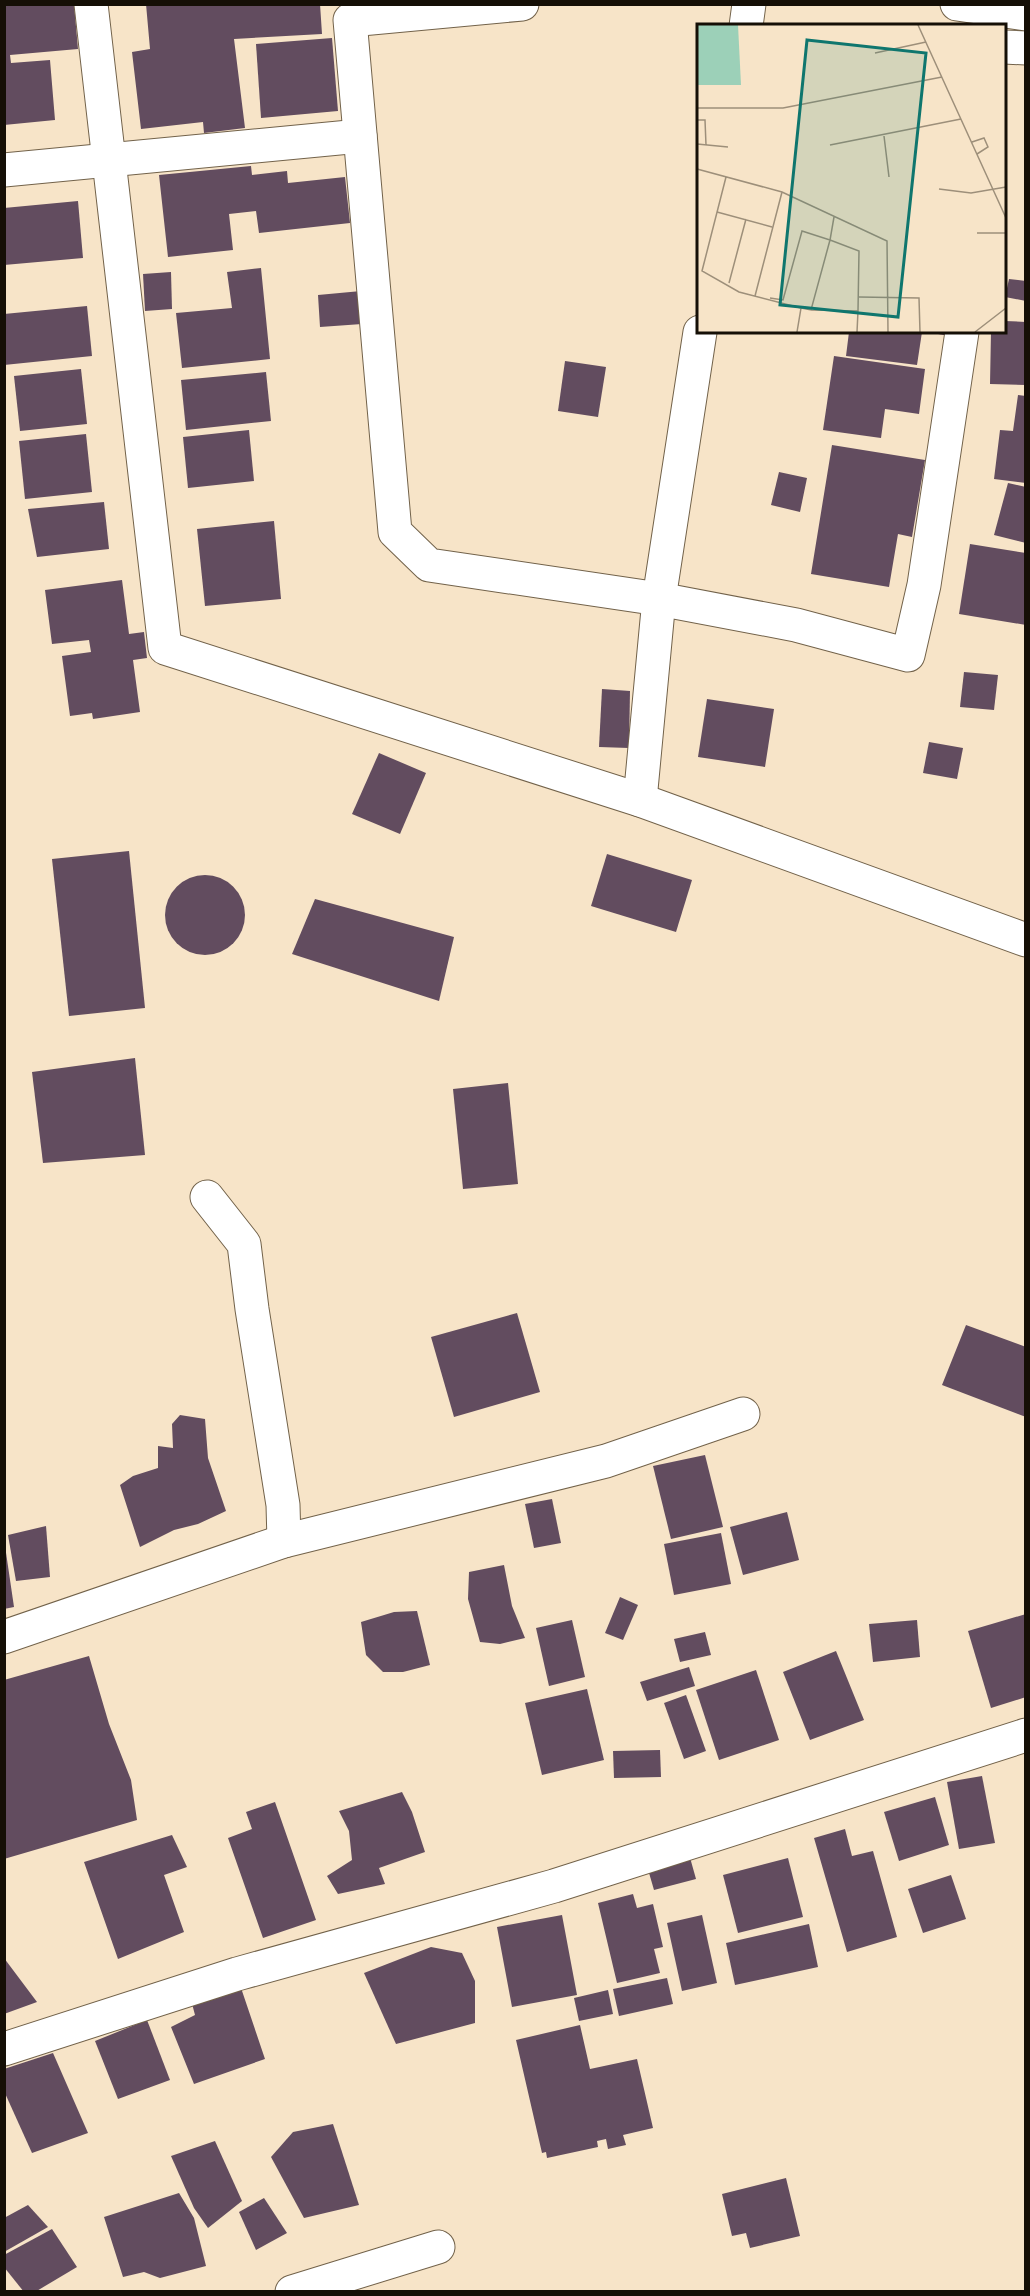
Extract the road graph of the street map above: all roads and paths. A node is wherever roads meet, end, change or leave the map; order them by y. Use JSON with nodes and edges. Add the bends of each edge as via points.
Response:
{"nodes":[{"id":1,"x":91,"y":4,"type":"edge"},
{"id":2,"x":522,"y":4,"type":"edge"},
{"id":3,"x":749,"y":4,"type":"edge"},
{"id":4,"x":957,"y":4,"type":"edge"},
{"id":5,"x":350,"y":12,"type":"edge"},
{"id":6,"x":1026,"y":14,"type":"edge"},
{"id":7,"x":746,"y":24,"type":"edge"},
{"id":8,"x":1006,"y":47,"type":"edge"},
{"id":9,"x":1026,"y":48,"type":"edge"},
{"id":10,"x":360,"y":136,"type":"junction"},
{"id":11,"x":109,"y":161,"type":"junction"},
{"id":12,"x":4,"y":170,"type":"edge"},
{"id":13,"x":700,"y":333,"type":"edge"},
{"id":14,"x":962,"y":333,"type":"edge"},
{"id":15,"x":660,"y":599,"type":"junction"},
{"id":16,"x":640,"y":800,"type":"junction"},
{"id":17,"x":1026,"y":940,"type":"edge"},
{"id":18,"x":207,"y":1197,"type":"dead end"},
{"id":19,"x":743,"y":1414,"type":"dead end"},
{"id":20,"x":284,"y":1541,"type":"junction"},
{"id":21,"x":4,"y":1637,"type":"edge"},
{"id":22,"x":1026,"y":1735,"type":"edge"},
{"id":23,"x":4,"y":2049,"type":"edge"},
{"id":24,"x":438,"y":2247,"type":"dead end"},
{"id":25,"x":292,"y":2292,"type":"edge"}],
"edges":[{"from":1,"to":11,"type":"street"},
{"from":2,"to":5,"type":"street"},
{"from":3,"to":7,"type":"street"},
{"from":4,"to":6,"type":"street"},
{"from":5,"to":10,"type":"street"},
{"from":8,"to":9,"type":"street"},
{"from":10,"to":11,"type":"street"},
{"from":10,"to":15,"type":"street","via":[[395,532],[429,565]]},
{"from":11,"to":12,"type":"street"},
{"from":11,"to":16,"type":"street","via":[[165,648]]},
{"from":13,"to":15,"type":"street"},
{"from":14,"to":15,"type":"street","via":[[924,585],[908,655],[796,625]]},
{"from":15,"to":16,"type":"street"},
{"from":16,"to":17,"type":"street"},
{"from":18,"to":20,"type":"street","via":[[244,1244],[284,1505]]},
{"from":19,"to":20,"type":"street","via":[[606,1461]]},
{"from":20,"to":21,"type":"street"},
{"from":22,"to":23,"type":"street","via":[[554,1886],[237,1974]]},
{"from":24,"to":25,"type":"street"}]}
